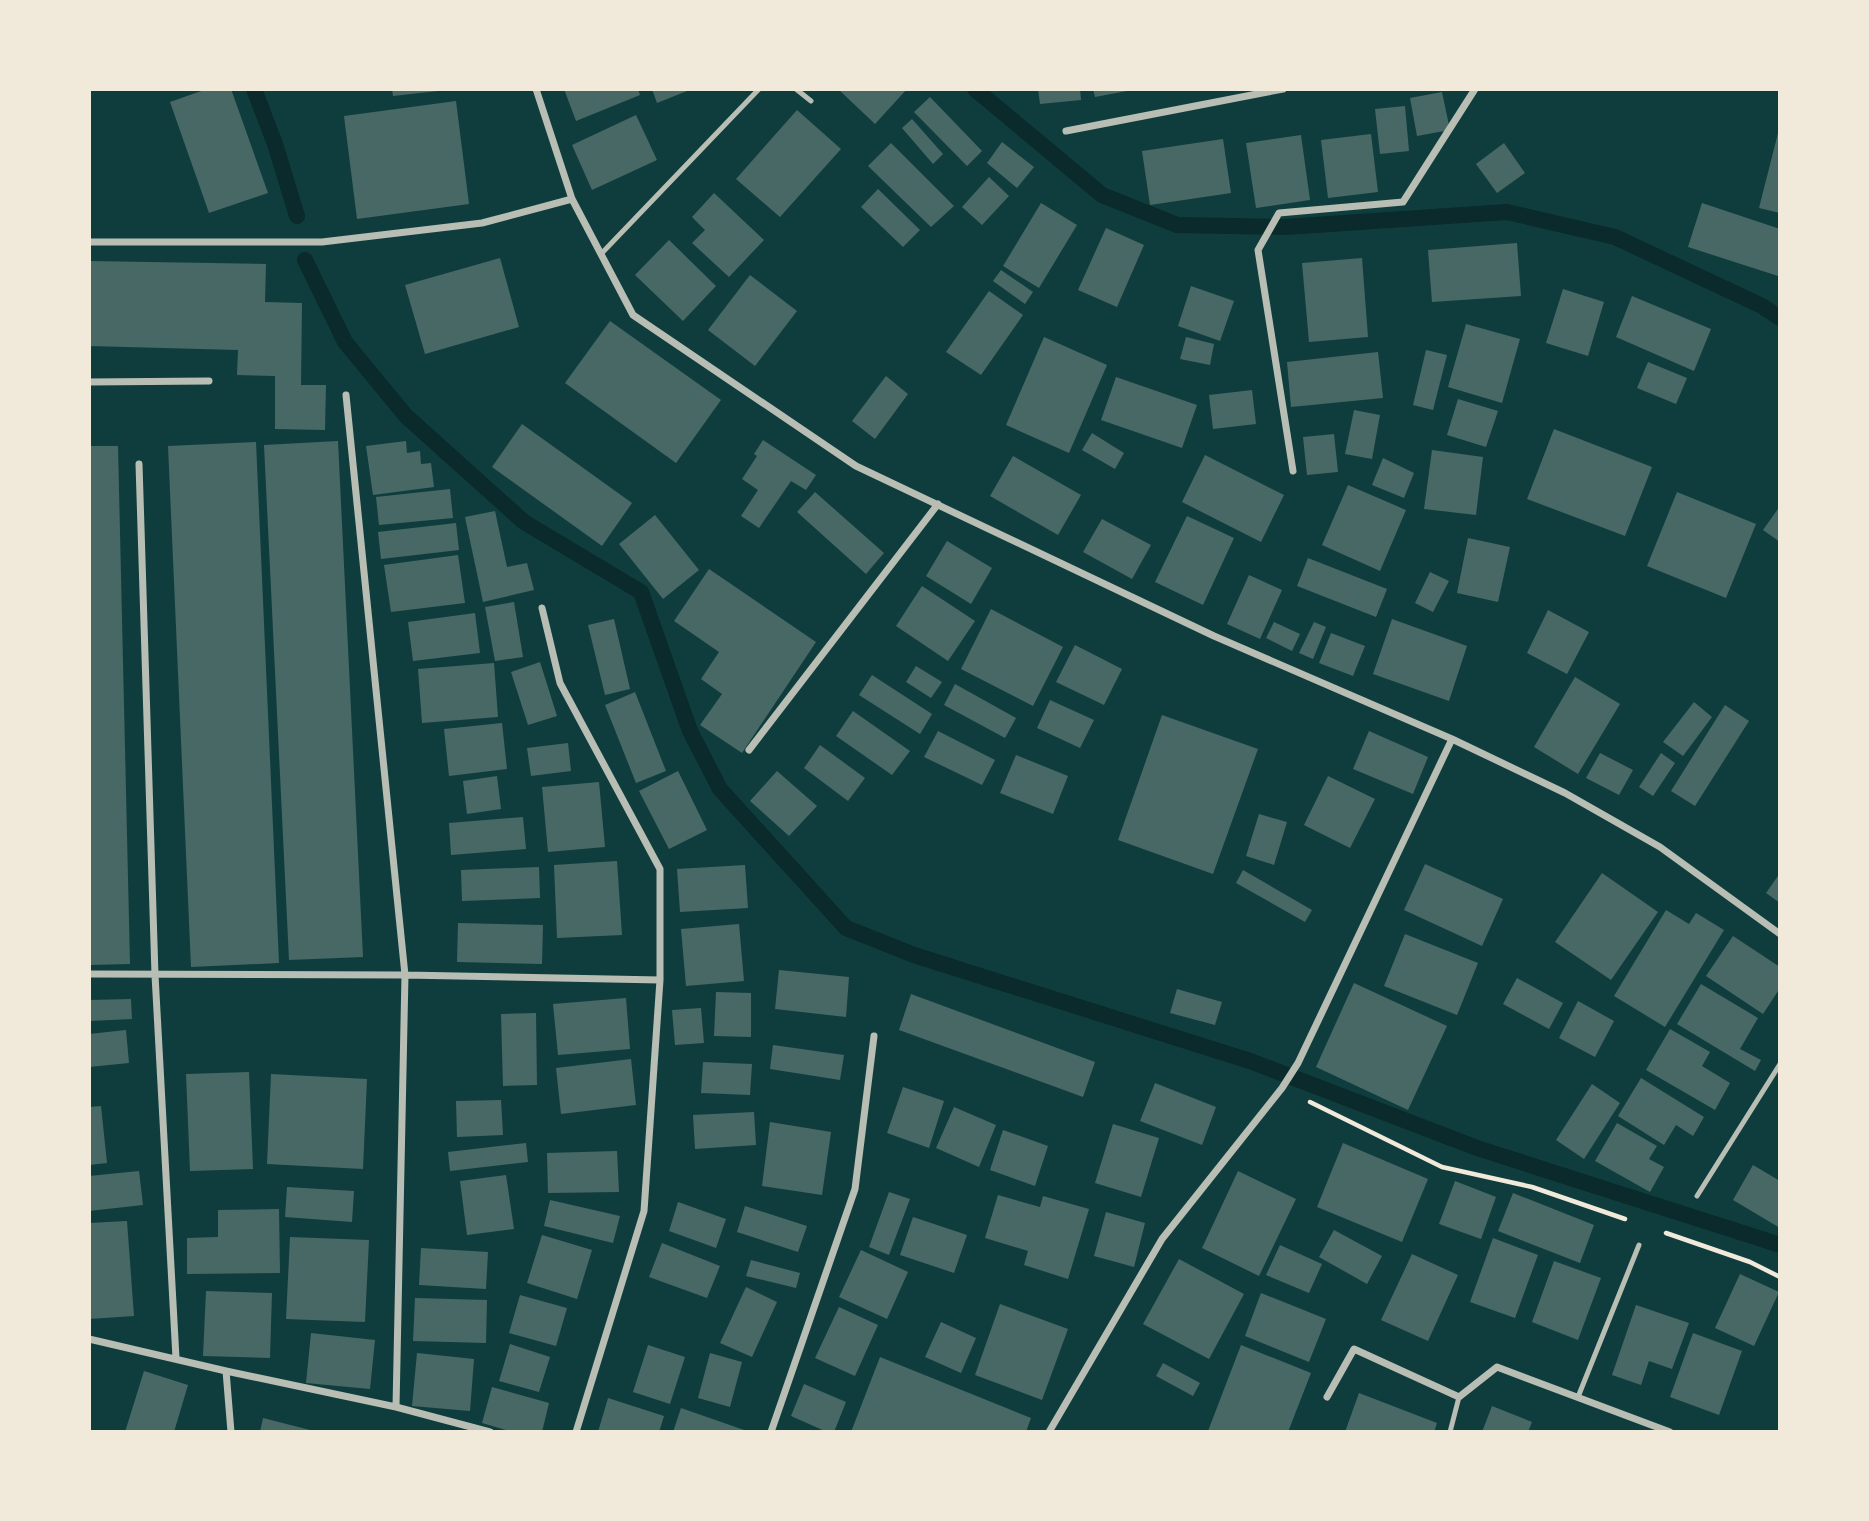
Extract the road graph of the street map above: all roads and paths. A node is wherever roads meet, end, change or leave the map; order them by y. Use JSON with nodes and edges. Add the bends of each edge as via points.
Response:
{"nodes":[{"id":1,"x":536,"y":89,"type":"edge"},
{"id":2,"x":759,"y":89,"type":"edge"},
{"id":3,"x":796,"y":89,"type":"edge"},
{"id":4,"x":1283,"y":89,"type":"edge"},
{"id":5,"x":1475,"y":89,"type":"edge"},
{"id":6,"x":811,"y":101,"type":"dead end"},
{"id":7,"x":1066,"y":131,"type":"dead end"},
{"id":8,"x":572,"y":199,"type":"junction"},
{"id":9,"x":89,"y":242,"type":"edge"},
{"id":10,"x":601,"y":254,"type":"junction"},
{"id":11,"x":209,"y":381,"type":"dead end"},
{"id":12,"x":89,"y":382,"type":"edge"},
{"id":13,"x":346,"y":395,"type":"dead end"},
{"id":14,"x":139,"y":464,"type":"dead end"},
{"id":15,"x":1293,"y":471,"type":"dead end"},
{"id":16,"x":938,"y":504,"type":"junction"},
{"id":17,"x":542,"y":608,"type":"dead end"},
{"id":18,"x":1452,"y":740,"type":"junction"},
{"id":19,"x":749,"y":750,"type":"dead end"},
{"id":20,"x":1780,"y":934,"type":"edge"},
{"id":21,"x":89,"y":975,"type":"edge"},
{"id":22,"x":155,"y":975,"type":"junction"},
{"id":23,"x":405,"y":975,"type":"junction"},
{"id":24,"x":660,"y":980,"type":"junction"},
{"id":25,"x":874,"y":1036,"type":"dead end"},
{"id":26,"x":1780,"y":1064,"type":"edge"},
{"id":27,"x":1282,"y":1088,"type":"junction"},
{"id":28,"x":1697,"y":1196,"type":"dead end"},
{"id":29,"x":1635,"y":1222,"type":"dead end"},
{"id":30,"x":1660,"y":1231,"type":"dead end"},
{"id":31,"x":1639,"y":1245,"type":"dead end"},
{"id":32,"x":1780,"y":1276,"type":"edge"},
{"id":33,"x":89,"y":1339,"type":"edge"},
{"id":34,"x":176,"y":1359,"type":"junction"},
{"id":35,"x":226,"y":1371,"type":"junction"},
{"id":36,"x":1327,"y":1397,"type":"dead end"},
{"id":37,"x":1459,"y":1397,"type":"junction"},
{"id":38,"x":1578,"y":1397,"type":"junction"},
{"id":39,"x":396,"y":1408,"type":"junction"},
{"id":40,"x":231,"y":1432,"type":"edge"},
{"id":41,"x":490,"y":1432,"type":"edge"},
{"id":42,"x":576,"y":1432,"type":"edge"},
{"id":43,"x":771,"y":1432,"type":"edge"},
{"id":44,"x":1049,"y":1432,"type":"edge"},
{"id":45,"x":1450,"y":1432,"type":"edge"},
{"id":46,"x":1670,"y":1432,"type":"edge"}],
"edges":[{"from":1,"to":8,"type":"street"},
{"from":2,"to":10,"type":"lane"},
{"from":3,"to":6,"type":"lane"},
{"from":4,"to":7,"type":"street"},
{"from":5,"to":15,"type":"street","via":[[1403,202],[1279,213],[1258,250]]},
{"from":8,"to":9,"type":"street","via":[[482,223],[322,243]]},
{"from":8,"to":10,"type":"street"},
{"from":10,"to":16,"type":"street","via":[[633,316],[856,466]]},
{"from":11,"to":12,"type":"street"},
{"from":13,"to":23,"type":"street"},
{"from":14,"to":22,"type":"street"},
{"from":16,"to":18,"type":"street","via":[[1214,636]]},
{"from":16,"to":19,"type":"street"},
{"from":17,"to":24,"type":"street","via":[[560,683],[660,869]]},
{"from":18,"to":20,"type":"street","via":[[1565,793],[1660,847]]},
{"from":18,"to":27,"type":"street"},
{"from":21,"to":22,"type":"street"},
{"from":22,"to":23,"type":"street"},
{"from":22,"to":34,"type":"street"},
{"from":23,"to":24,"type":"street"},
{"from":23,"to":39,"type":"street"},
{"from":24,"to":42,"type":"street","via":[[644,1211]]},
{"from":25,"to":43,"type":"street","via":[[855,1189]]},
{"from":26,"to":28,"type":"lane"},
{"from":27,"to":29,"type":"path","via":[[1442,1167],[1532,1187]]},
{"from":27,"to":44,"type":"street","via":[[1162,1239]]},
{"from":30,"to":32,"type":"path"},
{"from":31,"to":38,"type":"lane"},
{"from":33,"to":34,"type":"street"},
{"from":34,"to":35,"type":"street"},
{"from":35,"to":39,"type":"street"},
{"from":35,"to":40,"type":"street"},
{"from":36,"to":37,"type":"street","via":[[1354,1349]]},
{"from":37,"to":38,"type":"street","via":[[1497,1367]]},
{"from":37,"to":45,"type":"lane"},
{"from":38,"to":46,"type":"street"},
{"from":39,"to":41,"type":"street"}]}
